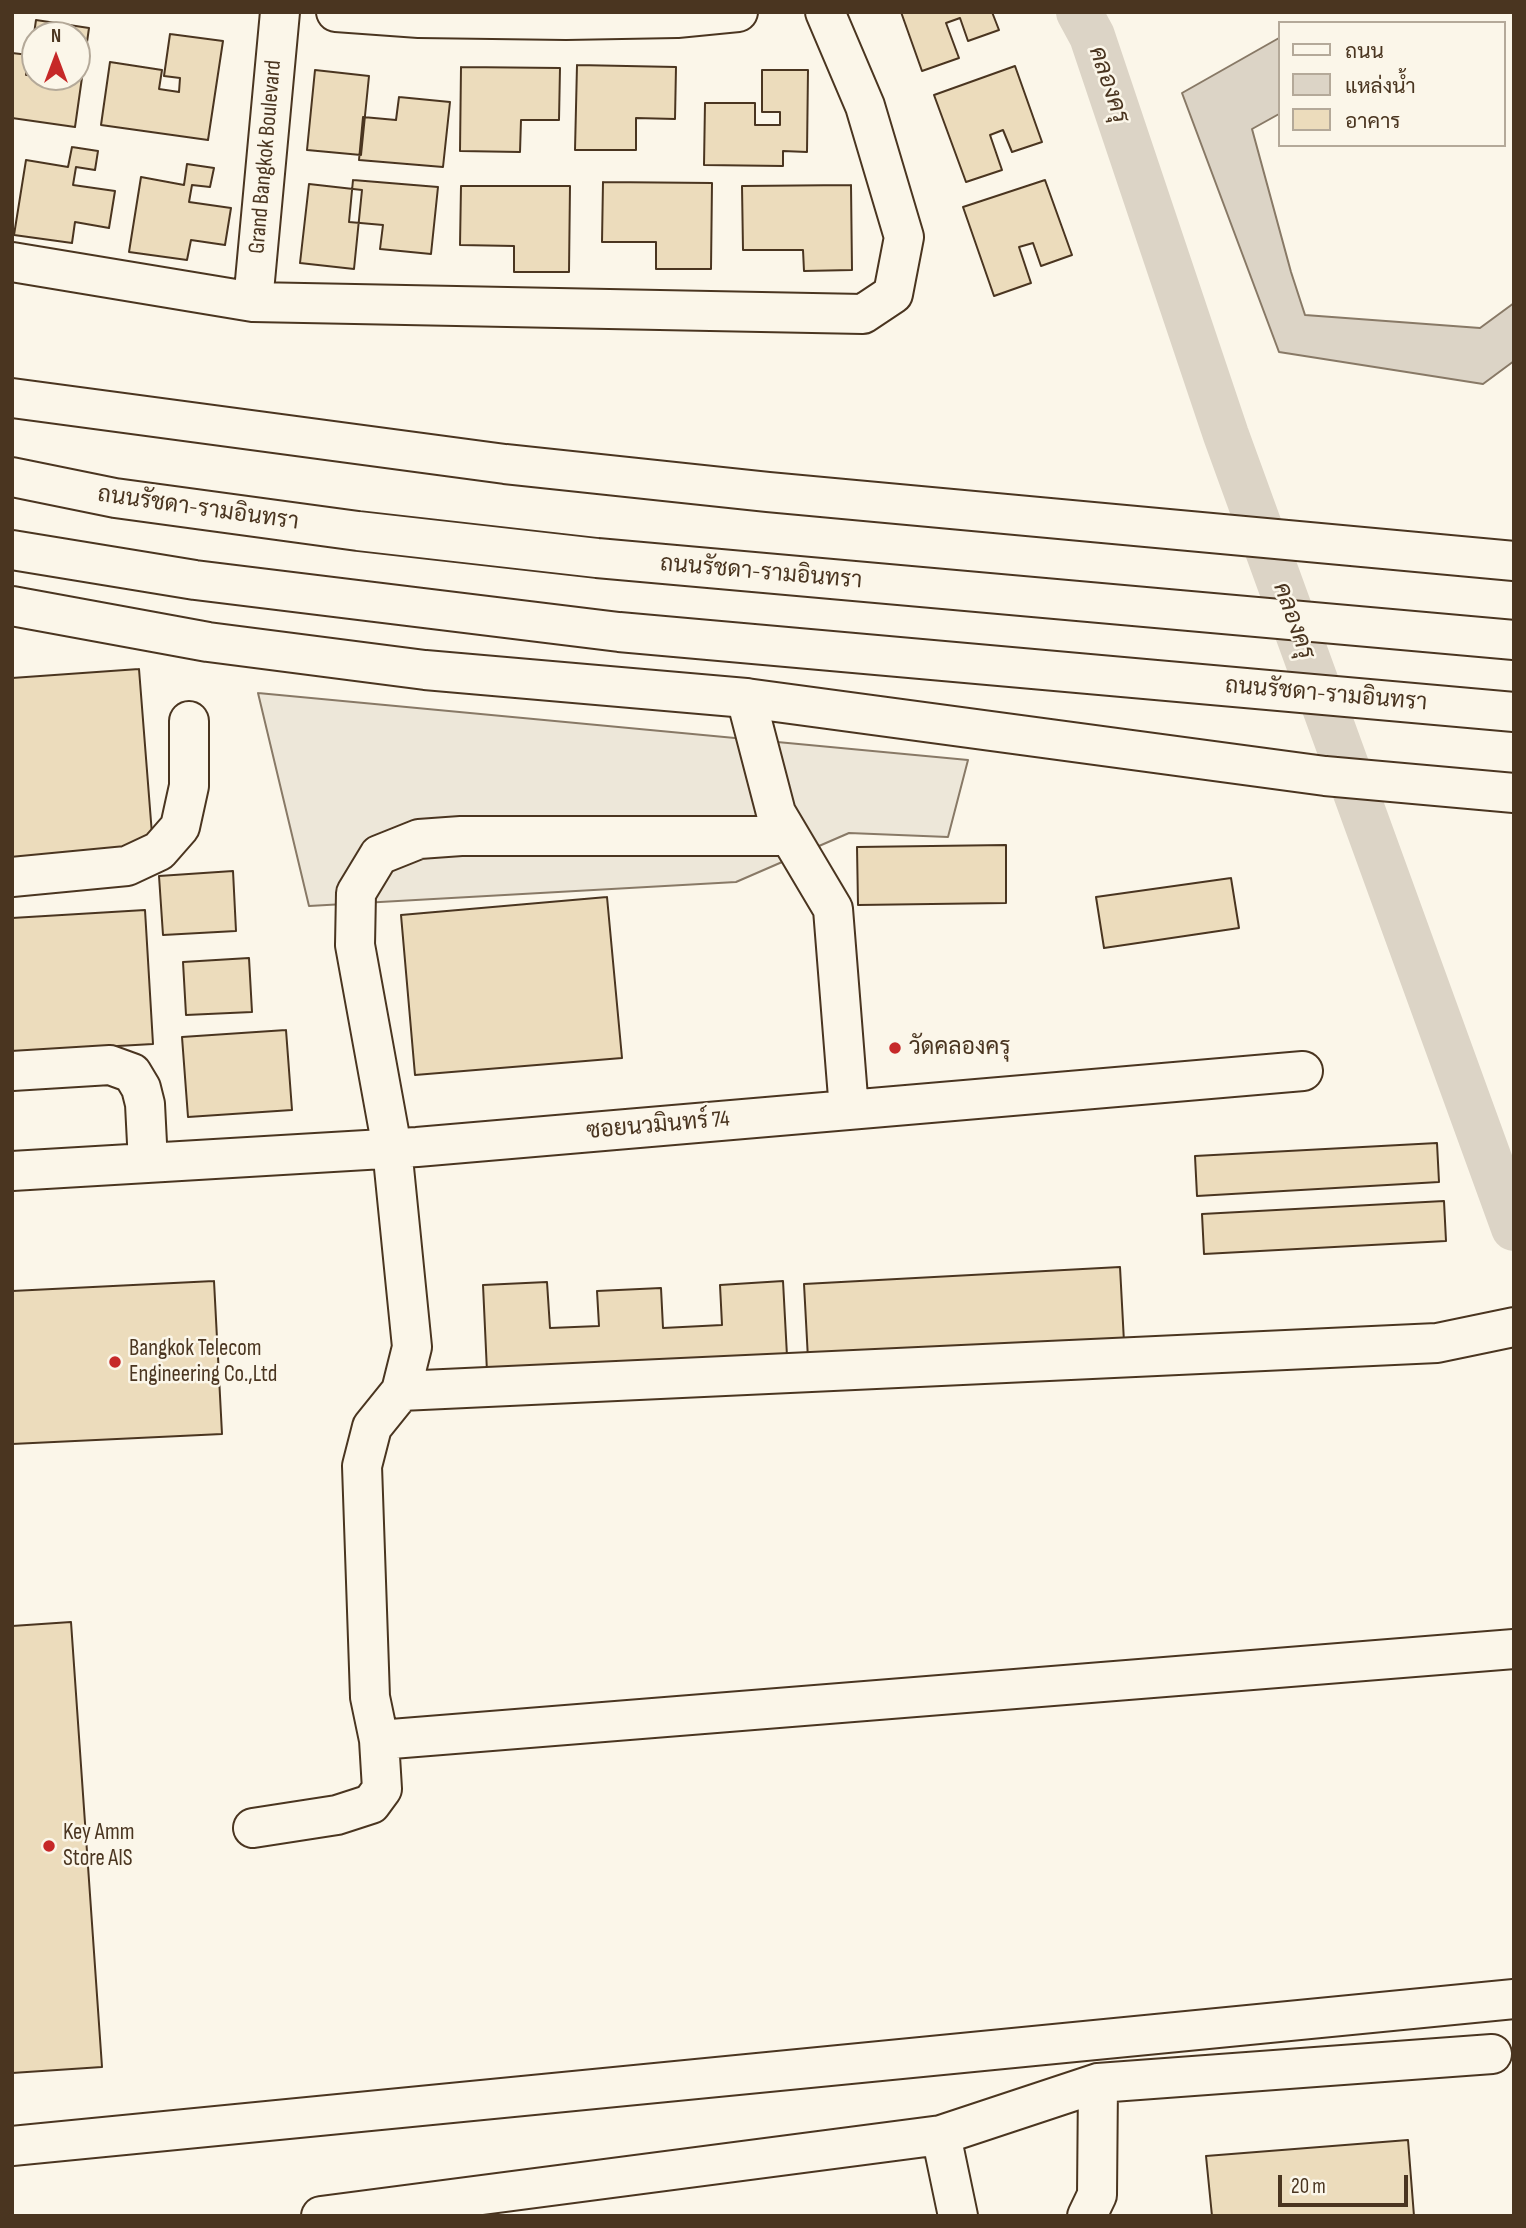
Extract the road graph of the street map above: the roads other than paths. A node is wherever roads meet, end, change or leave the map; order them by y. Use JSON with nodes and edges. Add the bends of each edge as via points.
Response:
{"nodes":[{"id":1,"x":280,"y":12,"type":"edge"},
{"id":2,"x":336,"y":12,"type":"edge"},
{"id":3,"x":738,"y":12,"type":"edge"},
{"id":4,"x":825,"y":12,"type":"edge"},
{"id":5,"x":12,"y":262,"type":"edge"},
{"id":6,"x":253,"y":302,"type":"junction"},
{"id":7,"x":12,"y":398,"type":"edge"},
{"id":8,"x":12,"y":478,"type":"edge"},
{"id":9,"x":12,"y":550,"type":"edge"},
{"id":10,"x":1514,"y":561,"type":"edge"},
{"id":11,"x":12,"y":606,"type":"edge"},
{"id":12,"x":1514,"y":640,"type":"edge"},
{"id":13,"x":746,"y":698,"type":"junction"},
{"id":14,"x":1514,"y":712,"type":"edge"},
{"id":15,"x":189,"y":721,"type":"dead end"},
{"id":16,"x":1514,"y":793,"type":"edge"},
{"id":17,"x":789,"y":836,"type":"junction"},
{"id":18,"x":12,"y":877,"type":"edge"},
{"id":19,"x":12,"y":1071,"type":"edge"},
{"id":20,"x":1303,"y":1071,"type":"dead end"},
{"id":21,"x":849,"y":1110,"type":"junction"},
{"id":22,"x":392,"y":1148,"type":"junction"},
{"id":23,"x":148,"y":1163,"type":"junction"},
{"id":24,"x":12,"y":1171,"type":"edge"},
{"id":25,"x":1506,"y":1329,"type":"edge"},
{"id":26,"x":401,"y":1391,"type":"junction"},
{"id":27,"x":1514,"y":1649,"type":"edge"},
{"id":28,"x":379,"y":1740,"type":"junction"},
{"id":29,"x":253,"y":1828,"type":"dead end"},
{"id":30,"x":1514,"y":1999,"type":"edge"},
{"id":31,"x":1492,"y":2054,"type":"dead end"},
{"id":32,"x":1098,"y":2083,"type":"junction"},
{"id":33,"x":941,"y":2135,"type":"junction"},
{"id":34,"x":12,"y":2146,"type":"edge"},
{"id":35,"x":321,"y":2216,"type":"edge"},
{"id":36,"x":958,"y":2216,"type":"edge"},
{"id":37,"x":1087,"y":2216,"type":"edge"}],
"edges":[{"from":1,"to":6,"type":"street","name":"Grand Bangkok Boulevard"},
{"from":2,"to":3,"type":"street","via":[[566,20]]},
{"from":4,"to":6,"type":"street","via":[[865,106],[904,237],[893,294],[863,314]]},
{"from":5,"to":6,"type":"street"},
{"from":7,"to":10,"type":"street","via":[[505,464]]},
{"from":8,"to":12,"type":"street","name":"ถนนรัชดา-รามอินทรา","via":[[115,498],[597,558]]},
{"from":9,"to":14,"type":"street","name":"ถนนรัชดา-รามอินทรา","via":[[195,580],[619,632]]},
{"from":11,"to":13,"type":"street","via":[[208,642],[425,670]]},
{"from":13,"to":16,"type":"street","via":[[1325,776]]},
{"from":13,"to":17,"type":"street","via":[[776,813]]},
{"from":15,"to":18,"type":"street","via":[[190,786],[180,827],[159,850],[127,866]]},
{"from":17,"to":21,"type":"street","via":[[833,909]]},
{"from":17,"to":22,"type":"street","via":[[461,836],[419,839],[379,855],[356,893],[355,946]]},
{"from":19,"to":23,"type":"street","via":[[110,1065],[132,1073],[145,1104]]},
{"from":20,"to":21,"type":"street","name":"ซอยนวมินทร์ 74"},
{"from":21,"to":22,"type":"street","name":"ซอยนวมินทร์ 74"},
{"from":22,"to":23,"type":"street","name":"ซอยนวมินทร์ 74"},
{"from":22,"to":26,"type":"street","via":[[412,1347]]},
{"from":23,"to":24,"type":"street","name":"ซอยนวมินทร์ 74"},
{"from":25,"to":26,"type":"street","via":[[1437,1343]]},
{"from":26,"to":28,"type":"street","via":[[372,1427],[362,1466],[370,1697]]},
{"from":27,"to":28,"type":"street"},
{"from":28,"to":29,"type":"street","via":[[382,1789],[371,1804],[337,1815]]},
{"from":30,"to":34,"type":"street"},
{"from":31,"to":32,"type":"street"},
{"from":32,"to":33,"type":"street"},
{"from":32,"to":37,"type":"street","via":[[1097,2195]]},
{"from":33,"to":35,"type":"street"},
{"from":33,"to":36,"type":"street"}]}
